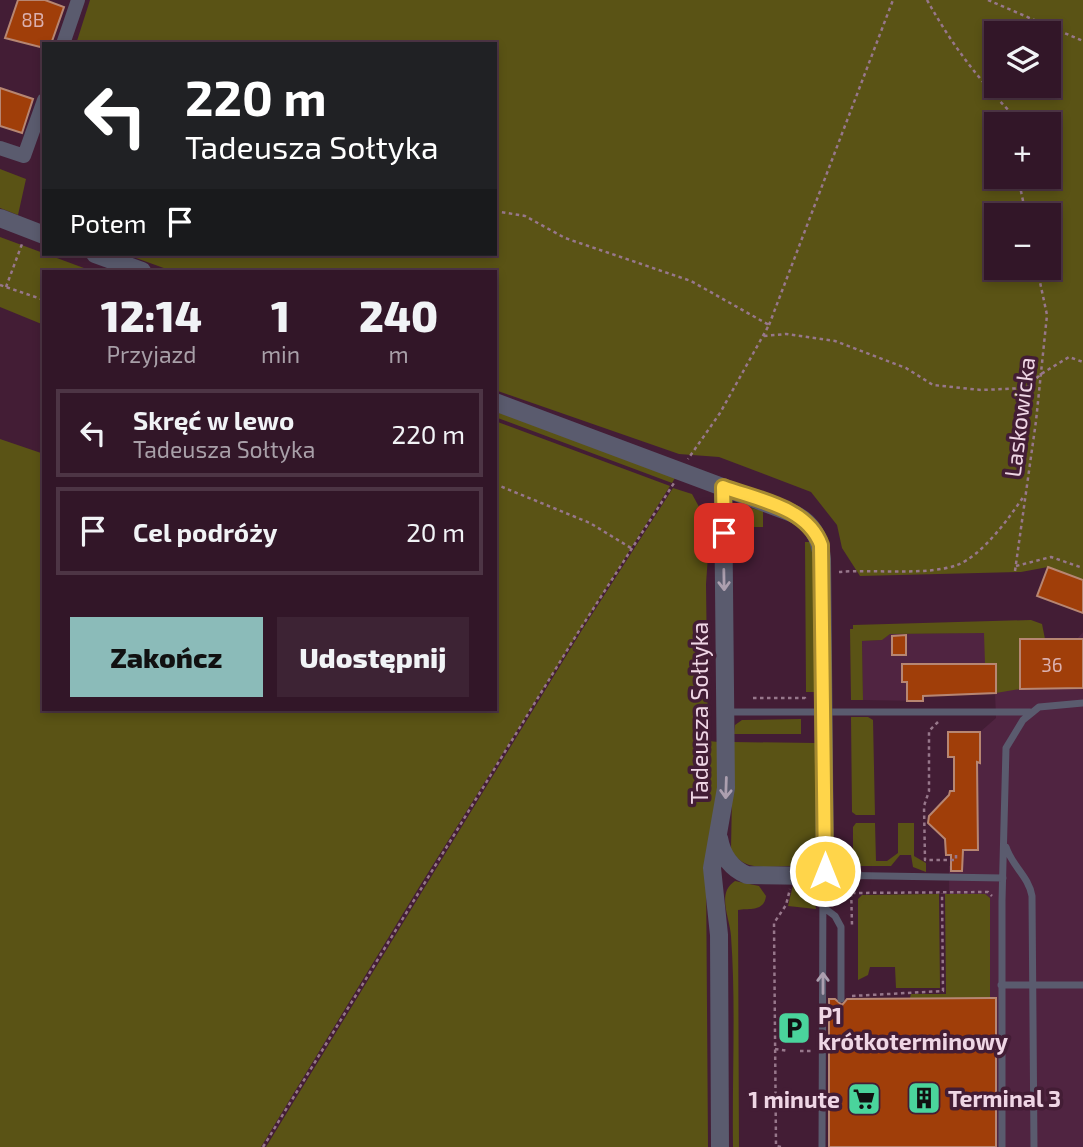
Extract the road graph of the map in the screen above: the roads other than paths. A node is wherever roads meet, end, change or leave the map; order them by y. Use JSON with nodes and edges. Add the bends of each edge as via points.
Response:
{"nodes":[{"id":1,"x":78,"y":0,"type":"edge"},
{"id":2,"x":64,"y":42,"type":"edge"},
{"id":3,"x":42,"y":106,"type":"edge"},
{"id":4,"x":0,"y":148,"type":"edge"},
{"id":5,"x":0,"y":218,"type":"edge"},
{"id":6,"x":42,"y":234,"type":"edge"},
{"id":7,"x":101,"y":256,"type":"edge"},
{"id":8,"x":139,"y":270,"type":"edge"},
{"id":9,"x":497,"y":403,"type":"edge"},
{"id":10,"x":723,"y":487,"type":"junction"},
{"id":11,"x":1083,"y":703,"type":"edge"},
{"id":12,"x":823,"y":711,"type":"junction"},
{"id":13,"x":725,"y":712,"type":"junction"},
{"id":14,"x":1030,"y":712,"type":"junction"},
{"id":15,"x":719,"y":838,"type":"junction"},
{"id":16,"x":1005,"y":841,"type":"junction"},
{"id":17,"x":741,"y":873,"type":"junction"},
{"id":18,"x":823,"y":875,"type":"junction"},
{"id":19,"x":1003,"y":878,"type":"junction"},
{"id":20,"x":717,"y":906,"type":"junction"},
{"id":21,"x":823,"y":906,"type":"junction"},
{"id":22,"x":1001,"y":985,"type":"junction"},
{"id":23,"x":1033,"y":985,"type":"junction"},
{"id":24,"x":1083,"y":985,"type":"edge"},
{"id":25,"x":841,"y":999,"type":"dead end"},
{"id":26,"x":720,"y":1147,"type":"edge"},
{"id":27,"x":822,"y":1147,"type":"edge"},
{"id":28,"x":1002,"y":1147,"type":"edge"},
{"id":29,"x":1034,"y":1147,"type":"edge"}],
"edges":[{"from":1,"to":2,"type":"street"},
{"from":3,"to":4,"type":"street","via":[[24,156]]},
{"from":5,"to":6,"type":"street"},
{"from":7,"to":8,"type":"street"},
{"from":9,"to":10,"type":"street"},
{"from":10,"to":12,"type":"street","via":[[800,516],[817,535],[822,559]]},
{"from":10,"to":13,"type":"street","name":"Tadeusza Sołtyka","one_way":true},
{"from":11,"to":14,"type":"lane","via":[[1048,704]]},
{"from":12,"to":13,"type":"lane"},
{"from":12,"to":14,"type":"lane"},
{"from":12,"to":18,"type":"street"},
{"from":13,"to":15,"type":"street","name":"Tadeusza Sołtyka","one_way":true,"via":[[726,788]]},
{"from":14,"to":16,"type":"lane","via":[[1006,748]]},
{"from":15,"to":17,"type":"street","via":[[727,860]]},
{"from":15,"to":20,"type":"street","name":"Tadeusza Sołtyka","via":[[712,868]]},
{"from":16,"to":19,"type":"lane"},
{"from":16,"to":23,"type":"lane","via":[[1031,890]]},
{"from":17,"to":18,"type":"street"},
{"from":17,"to":20,"type":"street","via":[[723,887]]},
{"from":18,"to":19,"type":"lane"},
{"from":18,"to":21,"type":"lane"},
{"from":19,"to":22,"type":"lane"},
{"from":20,"to":26,"type":"street","name":"Tadeusza Sołtyka"},
{"from":21,"to":25,"type":"lane","via":[[841,927]]},
{"from":27,"to":21,"type":"lane","one_way":true},
{"from":22,"to":23,"type":"lane"},
{"from":22,"to":28,"type":"lane"},
{"from":23,"to":24,"type":"lane"},
{"from":23,"to":29,"type":"lane"}]}
